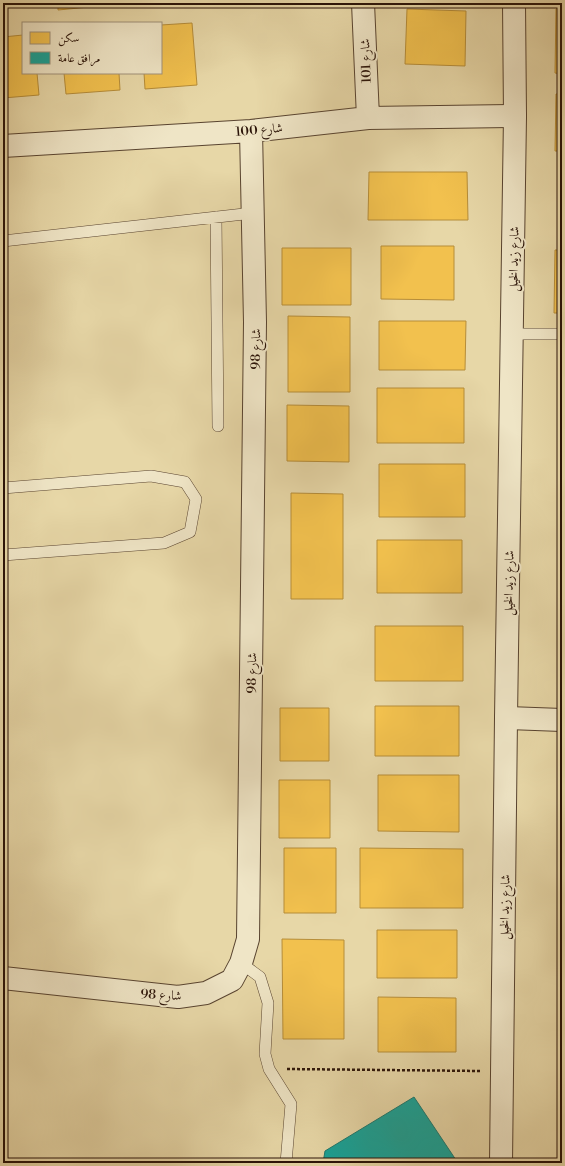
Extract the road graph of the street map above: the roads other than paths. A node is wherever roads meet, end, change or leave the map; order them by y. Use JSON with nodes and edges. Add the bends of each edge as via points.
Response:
{"nodes":[{"id":1,"x":363,"y":3,"type":"edge"},
{"id":2,"x":514,"y":3,"type":"edge"},
{"id":3,"x":515,"y":116,"type":"junction"},
{"id":4,"x":368,"y":118,"type":"junction"},
{"id":5,"x":251,"y":131,"type":"junction"},
{"id":6,"x":3,"y":146,"type":"edge"},
{"id":7,"x":253,"y":213,"type":"junction"},
{"id":8,"x":216,"y":217,"type":"junction"},
{"id":9,"x":3,"y":241,"type":"edge"},
{"id":10,"x":512,"y":334,"type":"junction"},
{"id":11,"x":562,"y":334,"type":"edge"},
{"id":12,"x":218,"y":426,"type":"dead end"},
{"id":13,"x":3,"y":488,"type":"edge"},
{"id":14,"x":3,"y":555,"type":"edge"},
{"id":15,"x":506,"y":718,"type":"junction"},
{"id":16,"x":562,"y":720,"type":"edge"},
{"id":17,"x":241,"y":964,"type":"junction"},
{"id":18,"x":3,"y":978,"type":"edge"},
{"id":19,"x":286,"y":1163,"type":"edge"},
{"id":20,"x":501,"y":1163,"type":"edge"}],
"edges":[{"from":1,"to":4,"type":"street","name":"شارع 101"},
{"from":2,"to":3,"type":"street","name":"شارع زيد الخيل"},
{"from":3,"to":4,"type":"street","name":"شارع 100"},
{"from":3,"to":10,"type":"street","name":"شارع زيد الخيل"},
{"from":4,"to":5,"type":"street","name":"شارع 100"},
{"from":5,"to":6,"type":"street","name":"شارع 100"},
{"from":5,"to":7,"type":"street","name":"شارع 98"},
{"from":7,"to":8,"type":"lane"},
{"from":7,"to":17,"type":"street","name":"شارع 98","via":[[255,322],[248,939]]},
{"from":8,"to":9,"type":"lane"},
{"from":8,"to":12,"type":"lane"},
{"from":10,"to":11,"type":"lane"},
{"from":10,"to":15,"type":"street","name":"شارع زيد الخيل"},
{"from":13,"to":14,"type":"lane","via":[[151,476],[185,482],[196,500],[190,532],[164,543]]},
{"from":15,"to":16,"type":"street"},
{"from":15,"to":20,"type":"street","name":"شارع زيد الخيل"},
{"from":17,"to":18,"type":"street","name":"شارع 98","via":[[232,980],[206,993],[178,997]]},
{"from":17,"to":19,"type":"lane","via":[[260,976],[268,1003],[265,1054],[269,1069],[291,1104]]}]}
